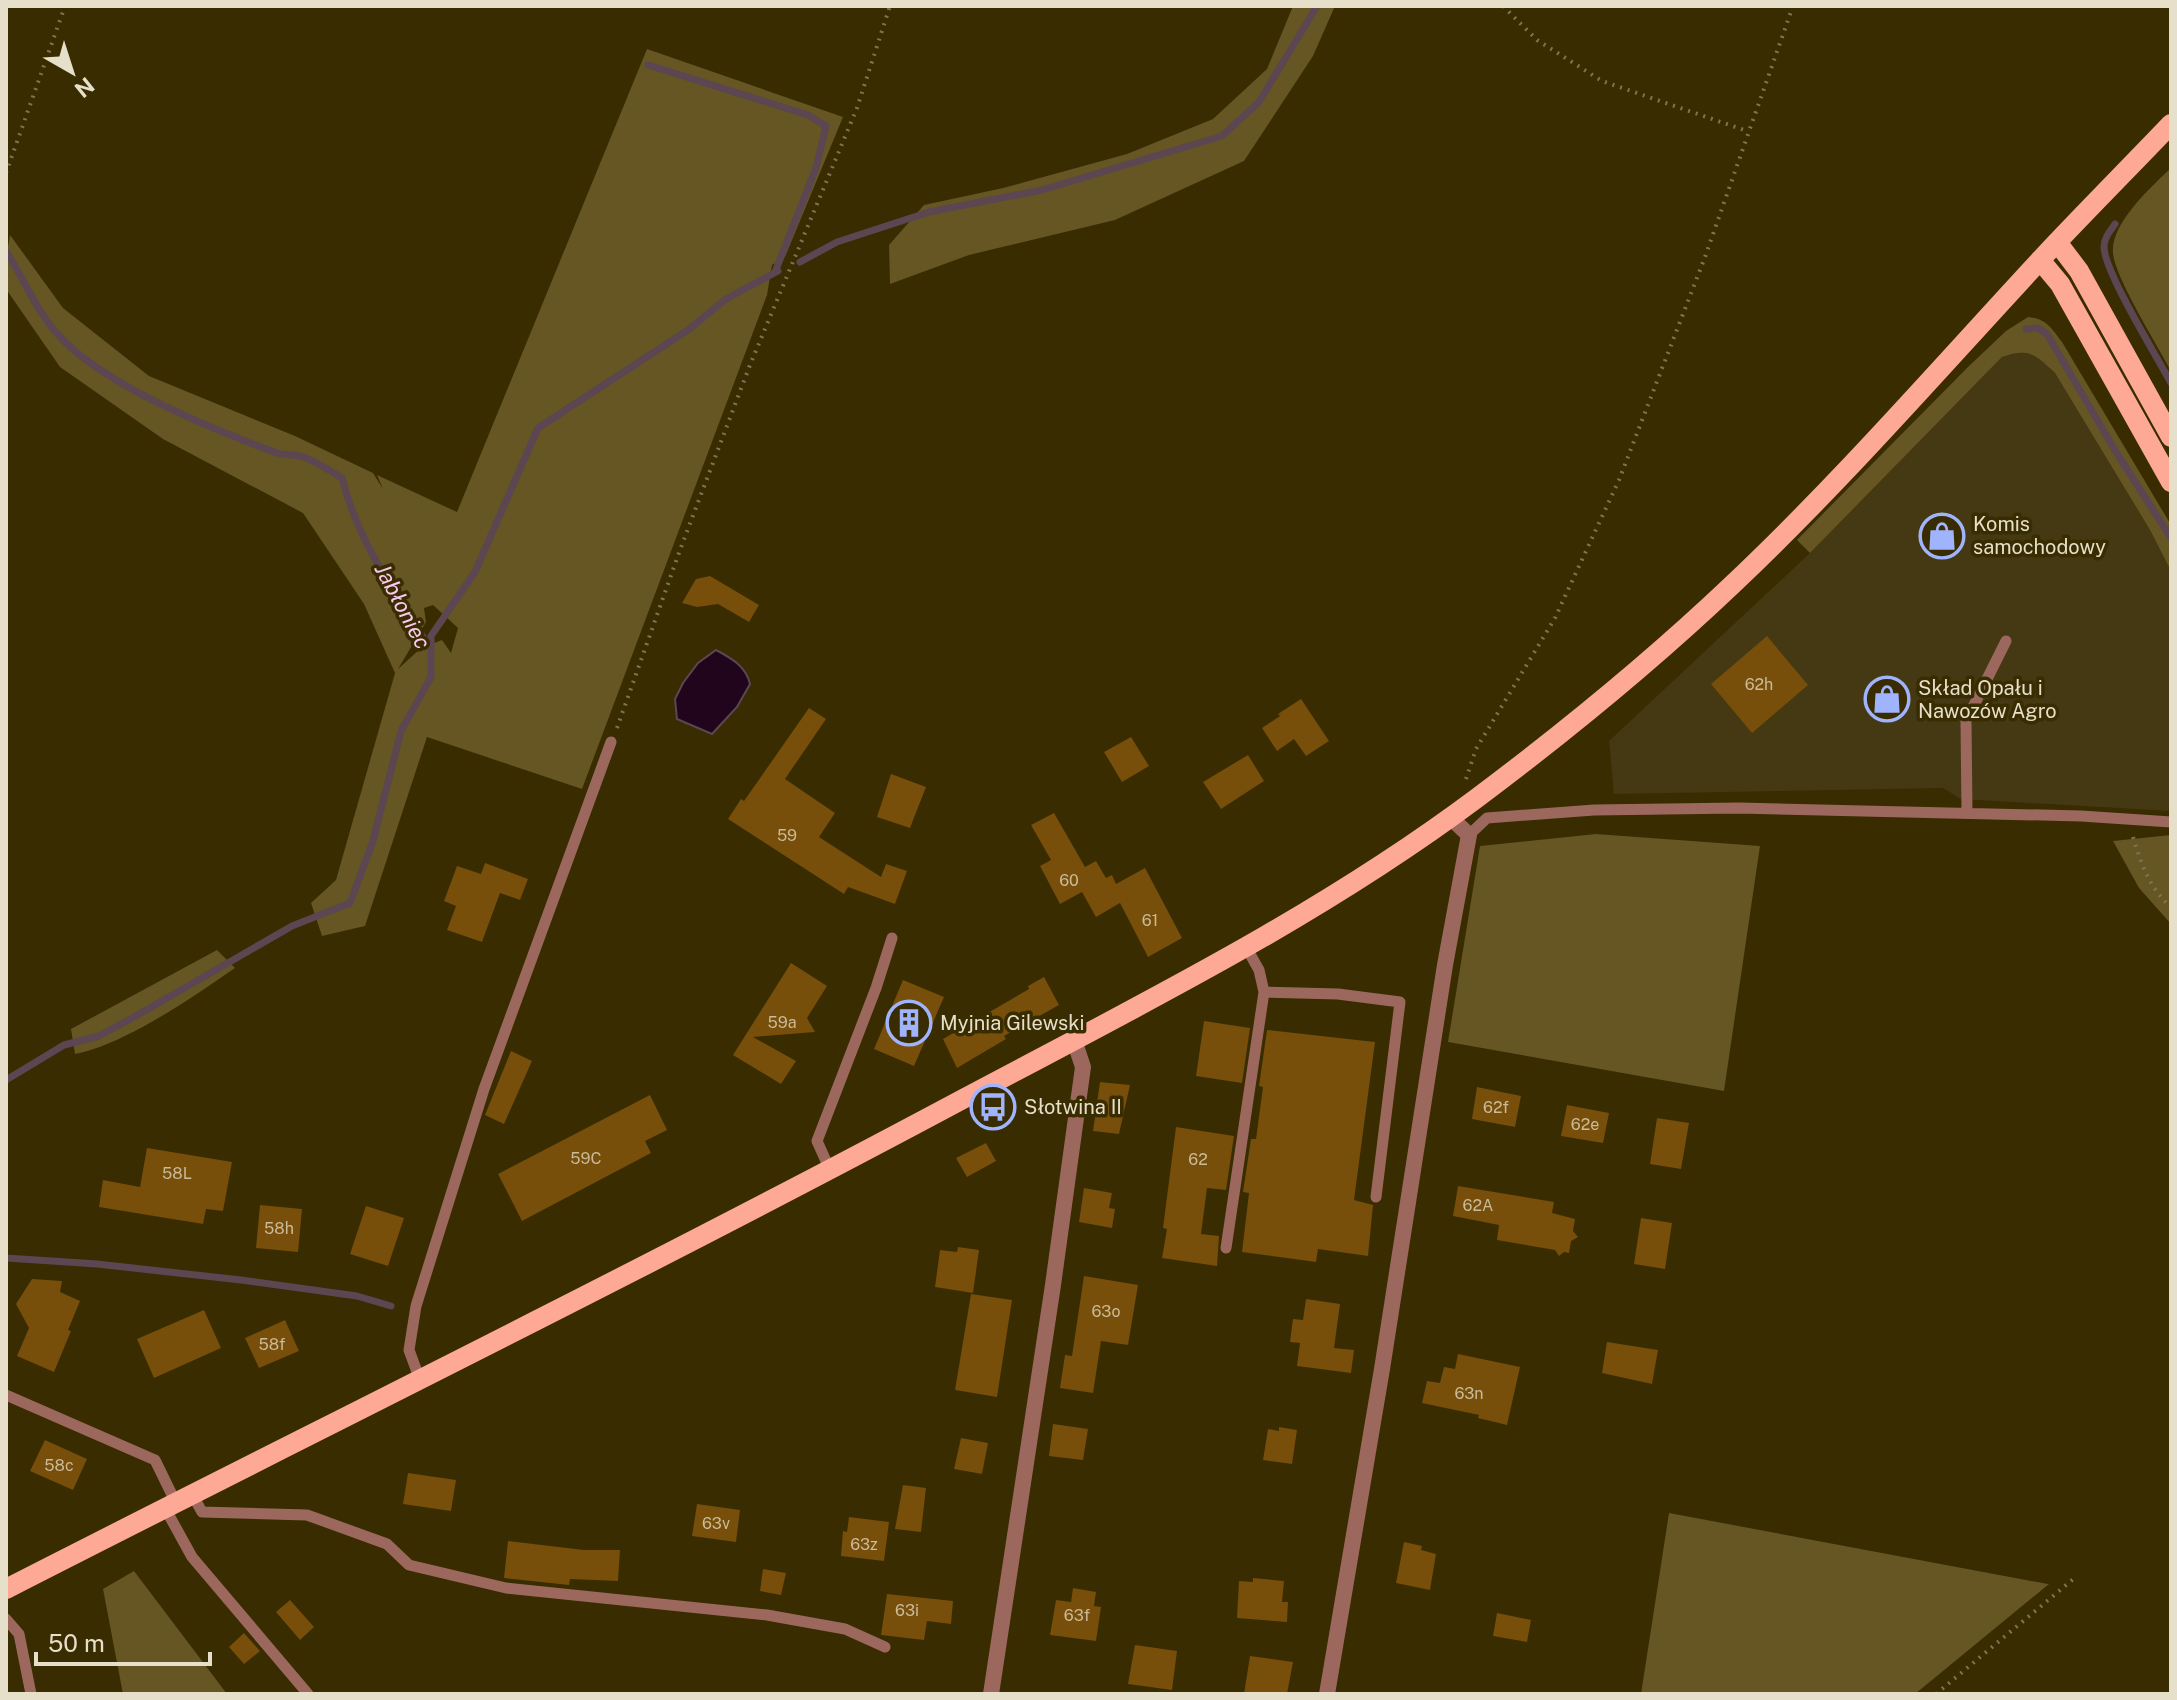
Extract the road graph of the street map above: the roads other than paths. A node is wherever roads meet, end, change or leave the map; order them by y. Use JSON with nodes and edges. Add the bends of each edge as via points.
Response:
{"nodes":[{"id":1,"x":2171,"y":124,"type":"edge"},
{"id":2,"x":2057,"y":242,"type":"junction"},
{"id":3,"x":2040,"y":260,"type":"junction"},
{"id":4,"x":2171,"y":437,"type":"edge"},
{"id":5,"x":2171,"y":482,"type":"edge"},
{"id":6,"x":2006,"y":641,"type":"dead end"},
{"id":7,"x":611,"y":742,"type":"road end"},
{"id":8,"x":1967,"y":813,"type":"junction"},
{"id":9,"x":1450,"y":817,"type":"junction"},
{"id":10,"x":2171,"y":822,"type":"edge"},
{"id":11,"x":1469,"y":835,"type":"junction"},
{"id":12,"x":892,"y":938,"type":"dead end"},
{"id":13,"x":1246,"y":947,"type":"junction"},
{"id":14,"x":1264,"y":992,"type":"junction"},
{"id":15,"x":1074,"y":1040,"type":"junction"},
{"id":16,"x":830,"y":1170,"type":"junction"},
{"id":17,"x":1376,"y":1197,"type":"dead end"},
{"id":18,"x":1226,"y":1248,"type":"dead end"},
{"id":19,"x":420,"y":1380,"type":"junction"},
{"id":20,"x":6,"y":1395,"type":"edge"},
{"id":21,"x":178,"y":1502,"type":"junction"},
{"id":22,"x":6,"y":1589,"type":"edge"},
{"id":23,"x":6,"y":1619,"type":"edge"},
{"id":24,"x":885,"y":1647,"type":"dead end"},
{"id":25,"x":31,"y":1694,"type":"edge"},
{"id":26,"x":308,"y":1694,"type":"edge"},
{"id":27,"x":991,"y":1694,"type":"edge"},
{"id":28,"x":1327,"y":1694,"type":"edge"}],
"edges":[{"from":1,"to":2,"type":"main road"},
{"from":2,"to":3,"type":"main road"},
{"from":2,"to":4,"type":"main road","via":[[2079,271]]},
{"from":3,"to":5,"type":"main road","via":[[2060,284]]},
{"from":3,"to":9,"type":"main road","via":[[1736,581],[1648,660]]},
{"from":6,"to":8,"type":"lane","via":[[1966,721]]},
{"from":7,"to":19,"type":"lane","via":[[484,1089],[416,1306],[409,1350]]},
{"from":8,"to":10,"type":"lane"},
{"from":8,"to":11,"type":"lane","via":[[1594,810],[1487,818]]},
{"from":9,"to":11,"type":"street"},
{"from":9,"to":13,"type":"main road"},
{"from":11,"to":28,"type":"street"},
{"from":12,"to":16,"type":"lane","via":[[817,1141]]},
{"from":13,"to":14,"type":"lane"},
{"from":13,"to":15,"type":"main road"},
{"from":14,"to":17,"type":"lane","via":[[1400,1002]]},
{"from":14,"to":18,"type":"lane"},
{"from":15,"to":16,"type":"main road"},
{"from":15,"to":27,"type":"street","via":[[1083,1067]]},
{"from":16,"to":19,"type":"main road"},
{"from":19,"to":21,"type":"main road"},
{"from":20,"to":21,"type":"lane","via":[[155,1460]]},
{"from":21,"to":22,"type":"main road"},
{"from":21,"to":24,"type":"lane","via":[[202,1512],[307,1515],[387,1544],[409,1565],[506,1588],[767,1615],[845,1629]]},
{"from":21,"to":26,"type":"lane","via":[[192,1557]]},
{"from":23,"to":25,"type":"lane","via":[[19,1634]]}]}
